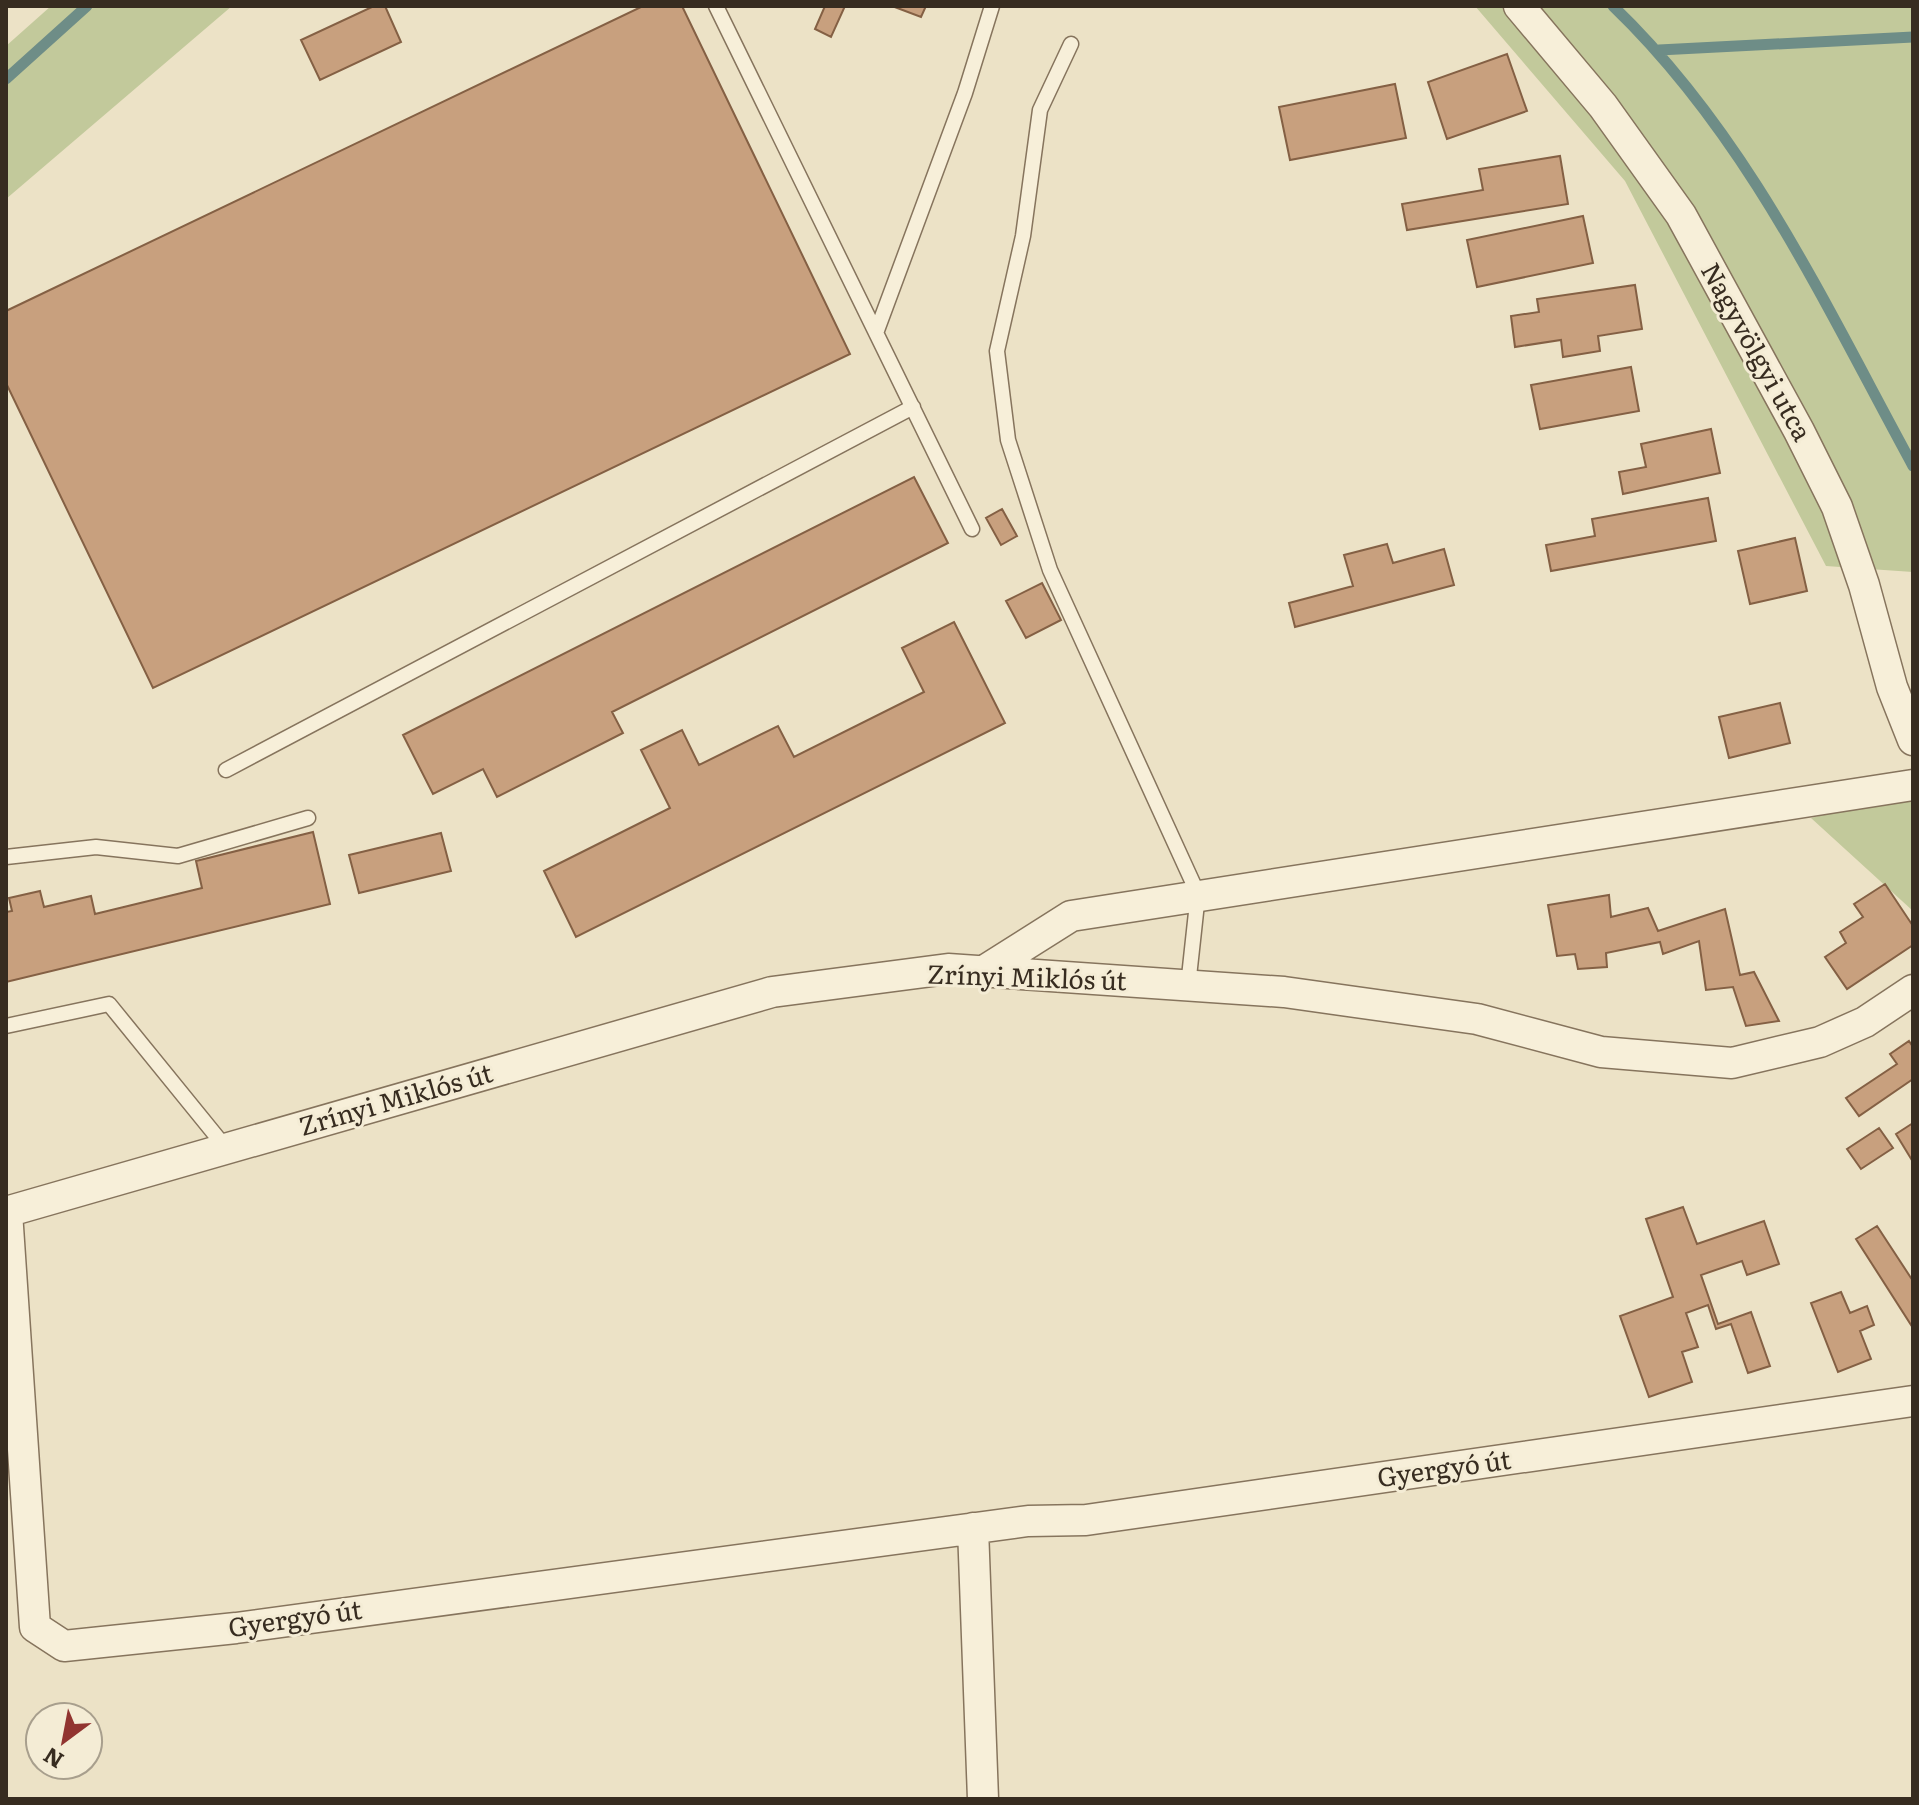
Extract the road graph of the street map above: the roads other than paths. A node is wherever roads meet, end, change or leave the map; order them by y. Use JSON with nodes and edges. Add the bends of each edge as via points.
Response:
{"nodes":[{"id":1,"x":716,"y":6,"type":"edge"},
{"id":2,"x":992,"y":6,"type":"edge"},
{"id":3,"x":1519,"y":6,"type":"edge"},
{"id":4,"x":1071,"y":44,"type":"dead end"},
{"id":5,"x":876,"y":333,"type":"junction"},
{"id":6,"x":913,"y":407,"type":"junction"},
{"id":7,"x":972,"y":529,"type":"dead end"},
{"id":8,"x":1913,"y":740,"type":"edge"},
{"id":9,"x":226,"y":770,"type":"dead end"},
{"id":10,"x":1913,"y":785,"type":"edge"},
{"id":11,"x":308,"y":818,"type":"dead end"},
{"id":12,"x":6,"y":857,"type":"edge"},
{"id":13,"x":1198,"y":894,"type":"junction"},
{"id":14,"x":984,"y":971,"type":"junction"},
{"id":15,"x":1188,"y":986,"type":"junction"},
{"id":16,"x":1913,"y":990,"type":"edge"},
{"id":17,"x":6,"y":1026,"type":"edge"},
{"id":18,"x":226,"y":1148,"type":"junction"},
{"id":19,"x":6,"y":1212,"type":"edge"},
{"id":20,"x":1913,"y":1401,"type":"edge"},
{"id":21,"x":973,"y":1528,"type":"junction"},
{"id":22,"x":983,"y":1799,"type":"edge"}],
"edges":[{"from":1,"to":5,"type":"lane"},
{"from":2,"to":5,"type":"lane"},
{"from":3,"to":8,"type":"street","name":"Nagyvölgyi utca","via":[[1603,106],[1681,215],[1799,431],[1837,507]]},
{"from":4,"to":13,"type":"lane","via":[[1040,110],[1023,236],[997,351],[1008,440],[1050,570]]},
{"from":5,"to":6,"type":"lane"},
{"from":6,"to":7,"type":"lane"},
{"from":6,"to":9,"type":"lane"},
{"from":10,"to":13,"type":"street"},
{"from":11,"to":12,"type":"lane","via":[[178,856],[96,847]]},
{"from":13,"to":14,"type":"street","via":[[1071,916]]},
{"from":13,"to":15,"type":"lane"},
{"from":14,"to":15,"type":"street","name":"Zrínyi Miklós út"},
{"from":14,"to":18,"type":"street","name":"Zrínyi Miklós út","via":[[948,969],[772,992]]},
{"from":15,"to":16,"type":"street","name":"Zrínyi Miklós út","via":[[1284,992],[1463,1017],[1601,1052],[1732,1063],[1820,1042],[1865,1022]]},
{"from":17,"to":18,"type":"lane","via":[[109,1004]]},
{"from":18,"to":19,"type":"street","name":"Zrínyi Miklós út"},
{"from":19,"to":21,"type":"street","name":"Gyergyó út","via":[[35,1627],[64,1646],[236,1628]]},
{"from":20,"to":21,"type":"street","name":"Gyergyó út","via":[[1086,1520]]},
{"from":21,"to":22,"type":"street"}]}
